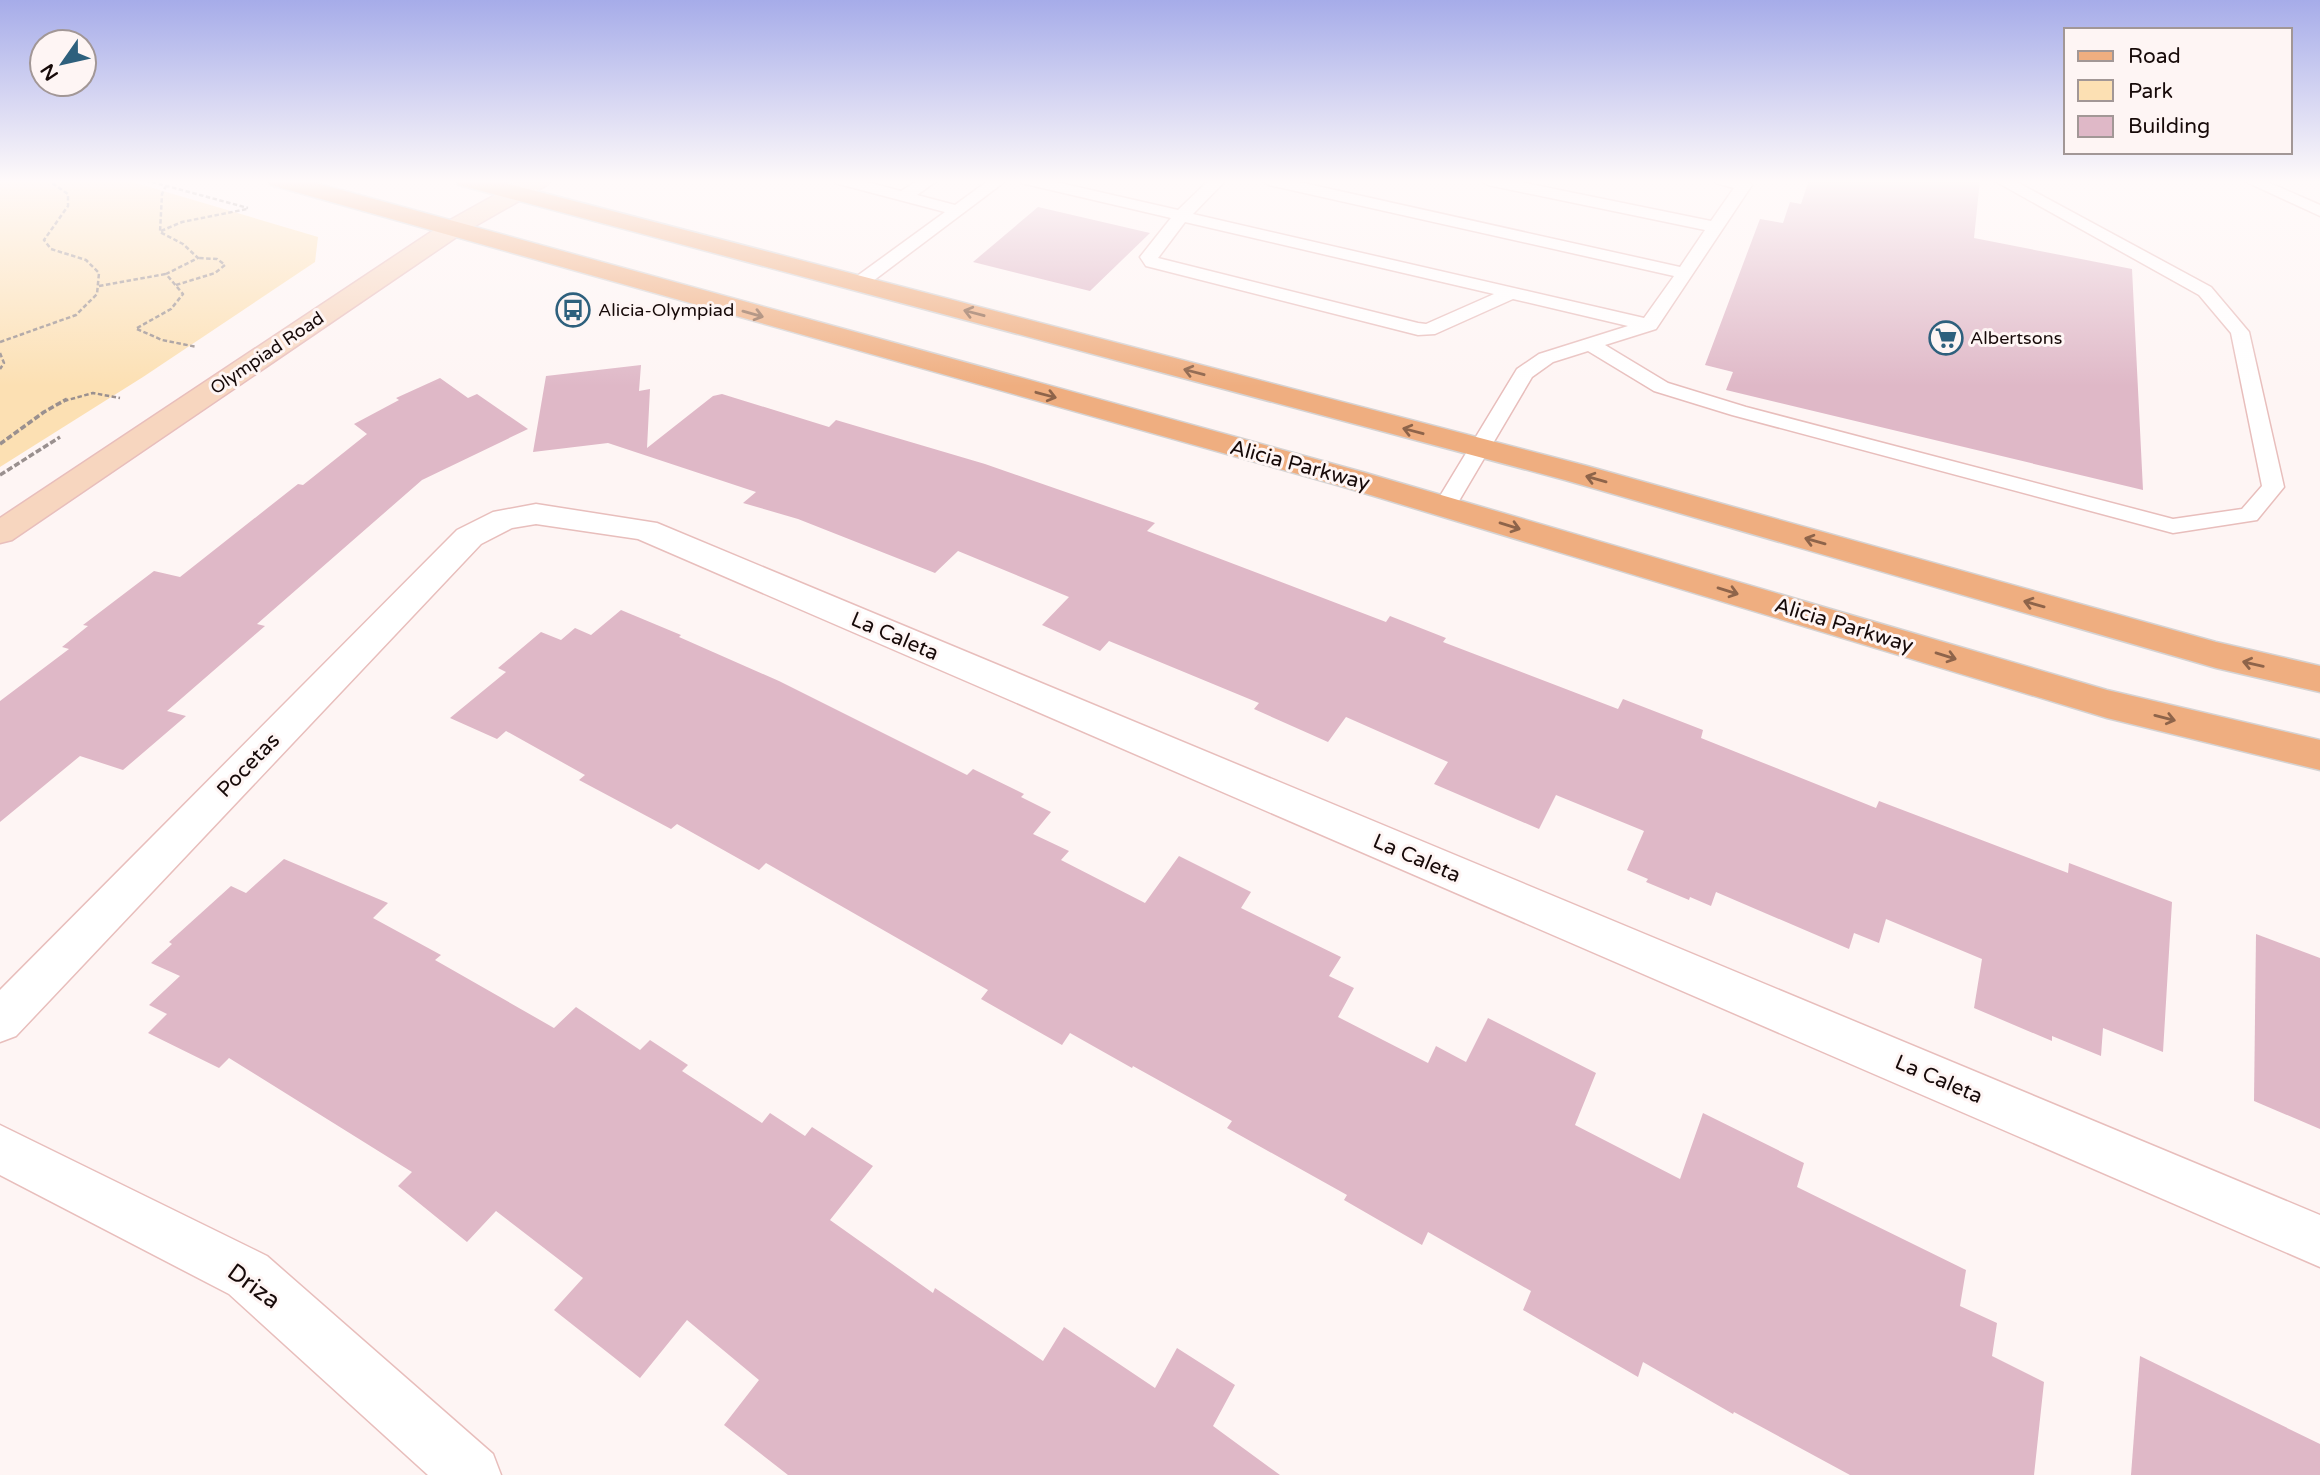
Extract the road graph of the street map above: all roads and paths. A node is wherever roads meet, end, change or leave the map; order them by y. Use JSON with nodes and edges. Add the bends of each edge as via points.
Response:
{"nodes":[{"id":1,"x":51,"y":249,"type":"edge"},
{"id":2,"x":188,"y":249,"type":"edge"},
{"id":3,"x":423,"y":249,"type":"edge"},
{"id":4,"x":523,"y":249,"type":"edge"},
{"id":5,"x":728,"y":249,"type":"edge"},
{"id":6,"x":904,"y":249,"type":"edge"},
{"id":7,"x":1155,"y":249,"type":"edge"},
{"id":8,"x":1322,"y":249,"type":"edge"},
{"id":9,"x":1576,"y":249,"type":"edge"},
{"id":10,"x":1700,"y":249,"type":"edge"},
{"id":11,"x":2128,"y":249,"type":"edge"},
{"id":12,"x":198,"y":258,"type":"junction"},
{"id":13,"x":1684,"y":273,"type":"junction"},
{"id":14,"x":166,"y":274,"type":"junction"},
{"id":15,"x":859,"y":283,"type":"junction"},
{"id":16,"x":99,"y":285,"type":"junction"},
{"id":17,"x":176,"y":285,"type":"junction"},
{"id":18,"x":1511,"y":293,"type":"junction"},
{"id":19,"x":1649,"y":325,"type":"junction"},
{"id":20,"x":0,"y":342,"type":"edge"},
{"id":21,"x":206,"y":342,"type":"dead end"},
{"id":22,"x":1590,"y":344,"type":"junction"},
{"id":23,"x":0,"y":354,"type":"edge"},
{"id":24,"x":0,"y":369,"type":"edge"},
{"id":25,"x":120,"y":398,"type":"dead end"},
{"id":26,"x":0,"y":444,"type":"edge"},
{"id":27,"x":1479,"y":448,"type":"junction"},
{"id":28,"x":1445,"y":506,"type":"junction"},
{"id":29,"x":504,"y":519,"type":"joint"},
{"id":30,"x":0,"y":533,"type":"edge"},
{"id":31,"x":2320,"y":678,"type":"edge"},
{"id":32,"x":2320,"y":755,"type":"edge"},
{"id":33,"x":0,"y":1021,"type":"edge"},
{"id":34,"x":0,"y":1149,"type":"edge"},
{"id":35,"x":2320,"y":1241,"type":"edge"},
{"id":36,"x":472,"y":1475,"type":"edge"}],
"edges":[{"from":1,"to":16,"type":"path","via":[[86,260],[99,273]]},
{"from":2,"to":12,"type":"path"},
{"from":3,"to":30,"type":"main road","name":"Olympiad Road"},
{"from":4,"to":28,"type":"main road","name":"Alicia Parkway","one_way":true},
{"from":5,"to":15,"type":"main road"},
{"from":6,"to":15,"type":"lane"},
{"from":7,"to":18,"type":"lane","via":[[1149,257],[1152,262],[1418,329],[1428,330]]},
{"from":8,"to":18,"type":"lane"},
{"from":9,"to":13,"type":"lane"},
{"from":10,"to":13,"type":"lane"},
{"from":11,"to":22,"type":"lane","via":[[2205,291],[2240,332],[2273,487],[2249,515],[2173,527],[1661,387]]},
{"from":12,"to":14,"type":"path"},
{"from":12,"to":17,"type":"path","via":[[225,264],[215,273]]},
{"from":13,"to":19,"type":"lane"},
{"from":14,"to":16,"type":"path"},
{"from":14,"to":17,"type":"path"},
{"from":27,"to":15,"type":"main road","one_way":true},
{"from":16,"to":20,"type":"path","via":[[76,315]]},
{"from":17,"to":21,"type":"path","via":[[183,294],[171,309],[136,328],[196,348]]},
{"from":18,"to":19,"type":"lane"},
{"from":19,"to":22,"type":"lane"},
{"from":22,"to":27,"type":"lane","via":[[1546,358],[1524,373]]},
{"from":23,"to":24,"type":"path","via":[[4,363]]},
{"from":25,"to":26,"type":"path","via":[[96,392],[76,396],[34,418]]},
{"from":27,"to":28,"type":"lane"},
{"from":31,"to":27,"type":"main road","one_way":true,"via":[[2216,655]]},
{"from":28,"to":32,"type":"main road","name":"Alicia Parkway","one_way":true,"via":[[2107,704]]},
{"from":29,"to":33,"type":"street","name":"Pocetas","via":[[469,537]]},
{"from":29,"to":35,"type":"street","name":"La Caleta","via":[[536,514],[645,530]]},
{"from":34,"to":36,"type":"street","name":"Driza","via":[[248,1275]]}]}
